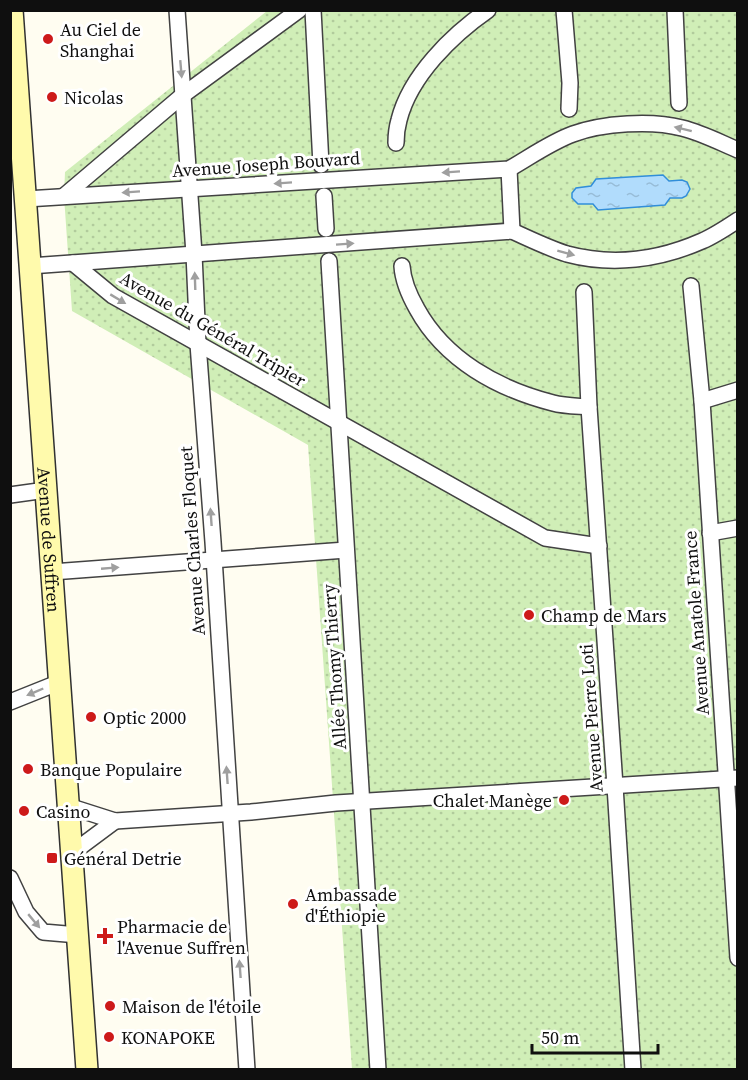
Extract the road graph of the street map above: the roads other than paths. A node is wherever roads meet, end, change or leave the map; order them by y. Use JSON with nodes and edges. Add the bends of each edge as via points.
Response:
{"nodes":[{"id":1,"x":12,"y":10,"type":"edge"},
{"id":2,"x":177,"y":10,"type":"edge"},
{"id":3,"x":299,"y":10,"type":"edge"},
{"id":4,"x":313,"y":10,"type":"edge"},
{"id":5,"x":488,"y":10,"type":"edge"},
{"id":6,"x":564,"y":10,"type":"edge"},
{"id":7,"x":675,"y":10,"type":"edge"},
{"id":8,"x":183,"y":95,"type":"junction"},
{"id":9,"x":679,"y":103,"type":"dead end"},
{"id":10,"x":570,"y":109,"type":"dead end"},
{"id":11,"x":396,"y":143,"type":"dead end"},
{"id":12,"x":738,"y":150,"type":"edge"},
{"id":13,"x":16,"y":164,"type":"edge"},
{"id":14,"x":321,"y":165,"type":"dead end"},
{"id":15,"x":509,"y":169,"type":"junction"},
{"id":16,"x":189,"y":189,"type":"junction"},
{"id":17,"x":64,"y":196,"type":"junction"},
{"id":18,"x":324,"y":196,"type":"dead end"},
{"id":19,"x":26,"y":198,"type":"junction"},
{"id":20,"x":738,"y":220,"type":"edge"},
{"id":21,"x":326,"y":229,"type":"dead end"},
{"id":22,"x":512,"y":231,"type":"junction"},
{"id":23,"x":194,"y":254,"type":"junction"},
{"id":24,"x":329,"y":261,"type":"dead end"},
{"id":25,"x":73,"y":263,"type":"junction"},
{"id":26,"x":30,"y":266,"type":"junction"},
{"id":27,"x":402,"y":266,"type":"dead end"},
{"id":28,"x":692,"y":285,"type":"dead end"},
{"id":29,"x":584,"y":292,"type":"dead end"},
{"id":30,"x":198,"y":344,"type":"junction"},
{"id":31,"x":738,"y":390,"type":"edge"},
{"id":32,"x":702,"y":401,"type":"junction"},
{"id":33,"x":589,"y":407,"type":"junction"},
{"id":34,"x":338,"y":422,"type":"junction"},
{"id":35,"x":46,"y":490,"type":"junction"},
{"id":36,"x":10,"y":495,"type":"edge"},
{"id":37,"x":738,"y":528,"type":"edge"},
{"id":38,"x":710,"y":533,"type":"junction"},
{"id":39,"x":599,"y":546,"type":"junction"},
{"id":40,"x":346,"y":550,"type":"junction"},
{"id":41,"x":214,"y":560,"type":"junction"},
{"id":42,"x":52,"y":572,"type":"junction"},
{"id":43,"x":60,"y":682,"type":"junction"},
{"id":44,"x":10,"y":702,"type":"edge"},
{"id":45,"x":732,"y":779,"type":"edge"},
{"id":46,"x":615,"y":786,"type":"junction"},
{"id":47,"x":362,"y":801,"type":"junction"},
{"id":48,"x":68,"y":806,"type":"junction"},
{"id":49,"x":230,"y":813,"type":"junction"},
{"id":50,"x":98,"y":815,"type":"junction"},
{"id":51,"x":115,"y":821,"type":"junction"},
{"id":52,"x":99,"y":832,"type":"junction"},
{"id":53,"x":72,"y":853,"type":"junction"},
{"id":54,"x":10,"y":878,"type":"edge"},
{"id":55,"x":78,"y":935,"type":"junction"},
{"id":56,"x":738,"y":958,"type":"edge"},
{"id":57,"x":87,"y":1070,"type":"edge"},
{"id":58,"x":247,"y":1070,"type":"edge"},
{"id":59,"x":378,"y":1070,"type":"edge"},
{"id":60,"x":633,"y":1070,"type":"edge"}],
"edges":[{"from":1,"to":13,"type":"main road","name":"Avenue de Suffren"},
{"from":2,"to":8,"type":"street","name":"Avenue Charles Floquet","one_way":true},
{"from":3,"to":8,"type":"street"},
{"from":4,"to":14,"type":"street"},
{"from":5,"to":11,"type":"street","via":[[454,37],[423,72],[404,105]]},
{"from":6,"to":10,"type":"street"},
{"from":7,"to":9,"type":"street"},
{"from":8,"to":16,"type":"street","name":"Avenue Charles Floquet"},
{"from":8,"to":17,"type":"street"},
{"from":12,"to":15,"type":"street","one_way":true,"via":[[679,127],[621,124],[573,134]]},
{"from":13,"to":19,"type":"main road","name":"Avenue de Suffren"},
{"from":15,"to":16,"type":"street","name":"Avenue Joseph Bouvard","one_way":true},
{"from":15,"to":22,"type":"street"},
{"from":16,"to":17,"type":"street","name":"Avenue Joseph Bouvard","one_way":true},
{"from":16,"to":23,"type":"street","name":"Avenue Charles Floquet"},
{"from":17,"to":19,"type":"street","name":"Avenue Joseph Bouvard"},
{"from":18,"to":21,"type":"street"},
{"from":19,"to":26,"type":"main road","name":"Avenue de Suffren"},
{"from":22,"to":20,"type":"street","one_way":true,"via":[[568,254],[625,260],[678,250],[703,241]]},
{"from":23,"to":22,"type":"street","one_way":true},
{"from":23,"to":25,"type":"street"},
{"from":30,"to":23,"type":"street","name":"Avenue Charles Floquet","one_way":true},
{"from":24,"to":34,"type":"street","name":"Allée Thomy Thierry"},
{"from":25,"to":26,"type":"street"},
{"from":25,"to":30,"type":"street","name":"Avenue du Général Tripier","one_way":true,"via":[[113,296]]},
{"from":26,"to":35,"type":"main road","name":"Avenue de Suffren"},
{"from":27,"to":33,"type":"street","via":[[410,296],[422,318],[457,358],[507,388],[556,404]]},
{"from":28,"to":32,"type":"street","name":"Avenue Anatole France"},
{"from":29,"to":33,"type":"street","name":"Avenue Pierre Loti"},
{"from":30,"to":34,"type":"street","name":"Avenue du Général Tripier"},
{"from":41,"to":30,"type":"street","name":"Avenue Charles Floquet","one_way":true},
{"from":31,"to":32,"type":"street"},
{"from":32,"to":38,"type":"street","name":"Avenue Anatole France"},
{"from":33,"to":39,"type":"street","name":"Avenue Pierre Loti"},
{"from":34,"to":39,"type":"street","name":"Avenue du Général Tripier","via":[[545,538]]},
{"from":34,"to":40,"type":"street","name":"Allée Thomy Thierry"},
{"from":35,"to":36,"type":"street"},
{"from":35,"to":42,"type":"main road","name":"Avenue de Suffren"},
{"from":37,"to":38,"type":"street"},
{"from":38,"to":45,"type":"street","name":"Avenue Anatole France"},
{"from":39,"to":46,"type":"street","name":"Avenue Pierre Loti"},
{"from":40,"to":41,"type":"street"},
{"from":40,"to":47,"type":"street","name":"Allée Thomy Thierry"},
{"from":42,"to":41,"type":"street","one_way":true},
{"from":49,"to":41,"type":"street","name":"Avenue Charles Floquet","one_way":true},
{"from":42,"to":43,"type":"main road","name":"Avenue de Suffren"},
{"from":43,"to":44,"type":"street","one_way":true},
{"from":43,"to":48,"type":"main road","name":"Avenue de Suffren"},
{"from":45,"to":46,"type":"street"},
{"from":45,"to":56,"type":"street","name":"Avenue Anatole France"},
{"from":46,"to":47,"type":"street"},
{"from":46,"to":60,"type":"street","name":"Avenue Pierre Loti"},
{"from":47,"to":49,"type":"street"},
{"from":47,"to":59,"type":"street","name":"Allée Thomy Thierry"},
{"from":48,"to":50,"type":"street"},
{"from":48,"to":53,"type":"main road","name":"Avenue de Suffren"},
{"from":49,"to":51,"type":"street"},
{"from":58,"to":49,"type":"street","name":"Avenue Charles Floquet","one_way":true},
{"from":50,"to":51,"type":"street"},
{"from":50,"to":52,"type":"street"},
{"from":51,"to":52,"type":"street"},
{"from":52,"to":53,"type":"street"},
{"from":53,"to":55,"type":"main road","name":"Avenue de Suffren"},
{"from":54,"to":55,"type":"street","one_way":true,"via":[[27,912],[43,932]]},
{"from":55,"to":57,"type":"main road","name":"Avenue de Suffren"}]}
